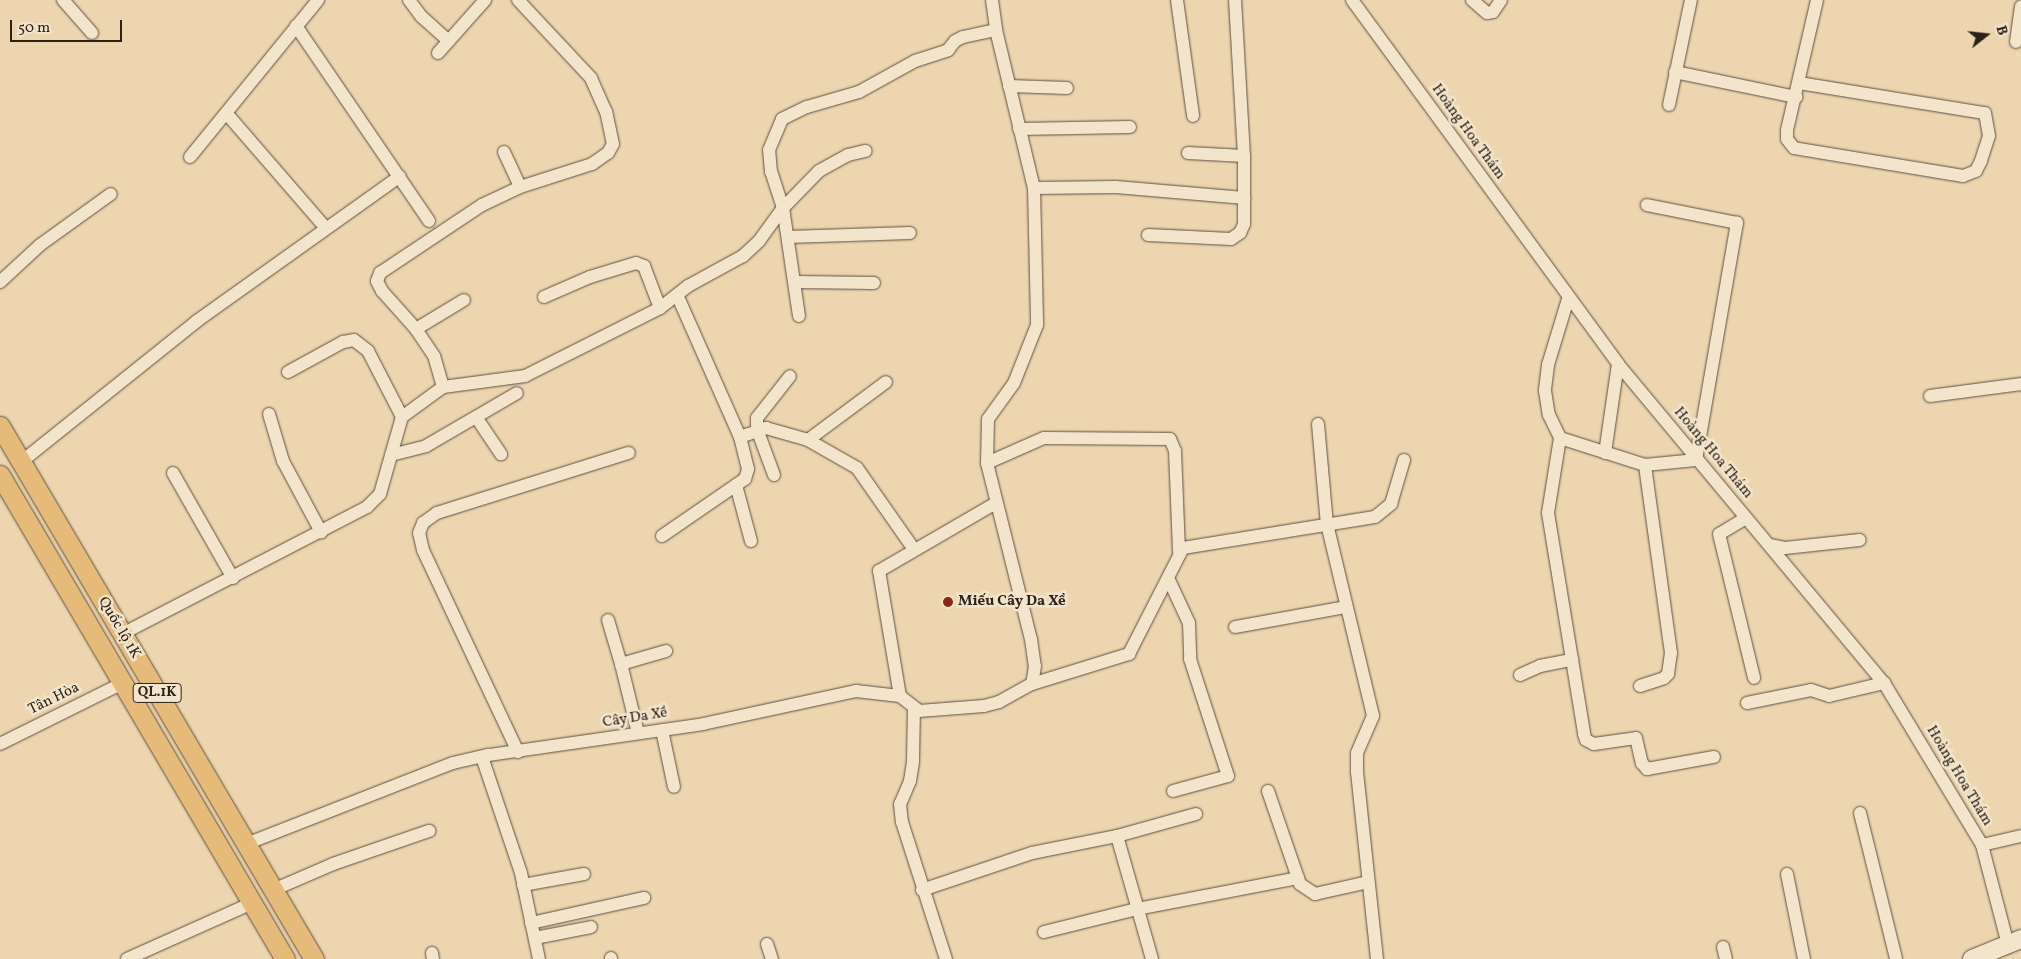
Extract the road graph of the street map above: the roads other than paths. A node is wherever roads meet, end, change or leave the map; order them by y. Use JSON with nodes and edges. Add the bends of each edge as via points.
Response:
{"nodes":[{"id":1,"x":63,"y":0,"type":"edge"},
{"id":2,"x":318,"y":0,"type":"edge"},
{"id":3,"x":409,"y":0,"type":"edge"},
{"id":4,"x":485,"y":0,"type":"edge"},
{"id":5,"x":518,"y":0,"type":"edge"},
{"id":6,"x":992,"y":0,"type":"edge"},
{"id":7,"x":1177,"y":0,"type":"edge"},
{"id":8,"x":1235,"y":0,"type":"edge"},
{"id":9,"x":1352,"y":0,"type":"edge"},
{"id":10,"x":1472,"y":0,"type":"edge"},
{"id":11,"x":1501,"y":0,"type":"edge"},
{"id":12,"x":1691,"y":0,"type":"edge"},
{"id":13,"x":1817,"y":0,"type":"edge"},
{"id":14,"x":2021,"y":6,"type":"edge"},
{"id":15,"x":296,"y":26,"type":"junction"},
{"id":16,"x":996,"y":30,"type":"junction"},
{"id":17,"x":92,"y":33,"type":"dead end"},
{"id":18,"x":449,"y":41,"type":"junction"},
{"id":19,"x":2016,"y":42,"type":"dead end"},
{"id":20,"x":438,"y":53,"type":"dead end"},
{"id":21,"x":1675,"y":72,"type":"junction"},
{"id":22,"x":1799,"y":83,"type":"junction"},
{"id":23,"x":1009,"y":86,"type":"junction"},
{"id":24,"x":1067,"y":88,"type":"dead end"},
{"id":25,"x":1796,"y":97,"type":"junction"},
{"id":26,"x":1669,"y":105,"type":"dead end"},
{"id":27,"x":227,"y":114,"type":"junction"},
{"id":28,"x":1193,"y":116,"type":"dead end"},
{"id":29,"x":1130,"y":128,"type":"dead end"},
{"id":30,"x":1019,"y":129,"type":"junction"},
{"id":31,"x":866,"y":151,"type":"dead end"},
{"id":32,"x":504,"y":152,"type":"dead end"},
{"id":33,"x":1188,"y":153,"type":"dead end"},
{"id":34,"x":1244,"y":156,"type":"junction"},
{"id":35,"x":190,"y":157,"type":"dead end"},
{"id":36,"x":400,"y":176,"type":"junction"},
{"id":37,"x":520,"y":187,"type":"junction"},
{"id":38,"x":1034,"y":188,"type":"junction"},
{"id":39,"x":111,"y":194,"type":"dead end"},
{"id":40,"x":1245,"y":198,"type":"junction"},
{"id":41,"x":1647,"y":205,"type":"dead end"},
{"id":42,"x":783,"y":208,"type":"junction"},
{"id":43,"x":429,"y":221,"type":"dead end"},
{"id":44,"x":326,"y":227,"type":"junction"},
{"id":45,"x":910,"y":232,"type":"dead end"},
{"id":46,"x":1148,"y":235,"type":"dead end"},
{"id":47,"x":788,"y":238,"type":"junction"},
{"id":48,"x":0,"y":282,"type":"edge"},
{"id":49,"x":796,"y":282,"type":"junction"},
{"id":50,"x":874,"y":283,"type":"dead end"},
{"id":51,"x":677,"y":295,"type":"junction"},
{"id":52,"x":544,"y":297,"type":"dead end"},
{"id":53,"x":1568,"y":299,"type":"junction"},
{"id":54,"x":464,"y":300,"type":"dead end"},
{"id":55,"x":660,"y":308,"type":"junction"},
{"id":56,"x":799,"y":316,"type":"dead end"},
{"id":57,"x":416,"y":329,"type":"junction"},
{"id":58,"x":1618,"y":364,"type":"junction"},
{"id":59,"x":288,"y":372,"type":"dead end"},
{"id":60,"x":790,"y":376,"type":"dead end"},
{"id":61,"x":886,"y":382,"type":"dead end"},
{"id":62,"x":2021,"y":384,"type":"edge"},
{"id":63,"x":443,"y":387,"type":"junction"},
{"id":64,"x":517,"y":394,"type":"dead end"},
{"id":65,"x":1930,"y":396,"type":"dead end"},
{"id":66,"x":269,"y":414,"type":"dead end"},
{"id":67,"x":402,"y":416,"type":"junction"},
{"id":68,"x":476,"y":417,"type":"junction"},
{"id":69,"x":1318,"y":424,"type":"dead end"},
{"id":70,"x":757,"y":429,"type":"junction"},
{"id":71,"x":2,"y":435,"type":"edge"},
{"id":72,"x":740,"y":436,"type":"junction"},
{"id":73,"x":1560,"y":438,"type":"junction"},
{"id":74,"x":808,"y":440,"type":"junction"},
{"id":75,"x":629,"y":453,"type":"dead end"},
{"id":76,"x":1605,"y":453,"type":"junction"},
{"id":77,"x":501,"y":454,"type":"dead end"},
{"id":78,"x":391,"y":455,"type":"junction"},
{"id":79,"x":1404,"y":460,"type":"dead end"},
{"id":80,"x":1696,"y":460,"type":"junction"},
{"id":81,"x":21,"y":462,"type":"junction"},
{"id":82,"x":987,"y":463,"type":"junction"},
{"id":83,"x":1645,"y":466,"type":"junction"},
{"id":84,"x":173,"y":473,"type":"dead end"},
{"id":85,"x":0,"y":475,"type":"edge"},
{"id":86,"x":774,"y":475,"type":"dead end"},
{"id":87,"x":736,"y":485,"type":"junction"},
{"id":88,"x":996,"y":503,"type":"junction"},
{"id":89,"x":1746,"y":518,"type":"junction"},
{"id":90,"x":1327,"y":524,"type":"junction"},
{"id":91,"x":321,"y":532,"type":"junction"},
{"id":92,"x":662,"y":536,"type":"dead end"},
{"id":93,"x":1860,"y":540,"type":"dead end"},
{"id":94,"x":752,"y":541,"type":"dead end"},
{"id":95,"x":1771,"y":546,"type":"junction"},
{"id":96,"x":913,"y":548,"type":"junction"},
{"id":97,"x":1179,"y":552,"type":"junction"},
{"id":98,"x":233,"y":578,"type":"junction"},
{"id":99,"x":1169,"y":580,"type":"junction"},
{"id":100,"x":1346,"y":607,"type":"junction"},
{"id":101,"x":608,"y":620,"type":"dead end"},
{"id":102,"x":1235,"y":627,"type":"dead end"},
{"id":103,"x":122,"y":634,"type":"junction"},
{"id":104,"x":666,"y":651,"type":"dead end"},
{"id":105,"x":1572,"y":660,"type":"junction"},
{"id":106,"x":621,"y":664,"type":"junction"},
{"id":107,"x":1520,"y":675,"type":"dead end"},
{"id":108,"x":1754,"y":678,"type":"dead end"},
{"id":109,"x":123,"y":683,"type":"junction"},
{"id":110,"x":1884,"y":683,"type":"junction"},
{"id":111,"x":1032,"y":684,"type":"junction"},
{"id":112,"x":1640,"y":686,"type":"dead end"},
{"id":113,"x":900,"y":696,"type":"junction"},
{"id":114,"x":1747,"y":703,"type":"dead end"},
{"id":115,"x":914,"y":708,"type":"junction"},
{"id":116,"x":662,"y":730,"type":"junction"},
{"id":117,"x":638,"y":733,"type":"junction"},
{"id":118,"x":0,"y":744,"type":"edge"},
{"id":119,"x":518,"y":752,"type":"junction"},
{"id":120,"x":482,"y":756,"type":"junction"},
{"id":121,"x":1714,"y":757,"type":"dead end"},
{"id":122,"x":674,"y":787,"type":"dead end"},
{"id":123,"x":1268,"y":791,"type":"dead end"},
{"id":124,"x":1173,"y":792,"type":"dead end"},
{"id":125,"x":1860,"y":813,"type":"dead end"},
{"id":126,"x":1196,"y":814,"type":"dead end"},
{"id":127,"x":429,"y":831,"type":"dead end"},
{"id":128,"x":1116,"y":836,"type":"junction"},
{"id":129,"x":2021,"y":836,"type":"edge"},
{"id":130,"x":246,"y":844,"type":"junction"},
{"id":131,"x":1982,"y":845,"type":"junction"},
{"id":132,"x":584,"y":874,"type":"dead end"},
{"id":133,"x":1787,"y":874,"type":"dead end"},
{"id":134,"x":1298,"y":878,"type":"junction"},
{"id":135,"x":1368,"y":882,"type":"junction"},
{"id":136,"x":523,"y":886,"type":"junction"},
{"id":137,"x":274,"y":890,"type":"junction"},
{"id":138,"x":922,"y":890,"type":"junction"},
{"id":139,"x":644,"y":898,"type":"dead end"},
{"id":140,"x":252,"y":903,"type":"junction"},
{"id":141,"x":1137,"y":909,"type":"junction"},
{"id":142,"x":531,"y":923,"type":"junction"},
{"id":143,"x":591,"y":927,"type":"dead end"},
{"id":144,"x":1044,"y":932,"type":"dead end"},
{"id":145,"x":535,"y":938,"type":"junction"},
{"id":146,"x":2015,"y":942,"type":"edge"},
{"id":147,"x":767,"y":944,"type":"dead end"},
{"id":148,"x":127,"y":959,"type":"edge"},
{"id":149,"x":286,"y":959,"type":"edge"},
{"id":150,"x":314,"y":959,"type":"edge"},
{"id":151,"x":539,"y":959,"type":"edge"},
{"id":152,"x":772,"y":959,"type":"edge"},
{"id":153,"x":946,"y":959,"type":"edge"},
{"id":154,"x":1152,"y":959,"type":"edge"},
{"id":155,"x":1377,"y":959,"type":"edge"},
{"id":156,"x":1804,"y":959,"type":"edge"},
{"id":157,"x":1896,"y":959,"type":"edge"},
{"id":158,"x":1972,"y":959,"type":"edge"}],
"edges":[{"from":1,"to":17,"type":"street"},
{"from":2,"to":15,"type":"street"},
{"from":3,"to":18,"type":"street","via":[[422,17]]},
{"from":4,"to":18,"type":"street"},
{"from":5,"to":37,"type":"street","via":[[591,78],[606,112],[613,144],[608,153],[592,164]]},
{"from":6,"to":16,"type":"street"},
{"from":7,"to":28,"type":"street"},
{"from":8,"to":34,"type":"street"},
{"from":9,"to":53,"type":"street","name":"Hoàng Hoa Thám"},
{"from":10,"to":11,"type":"street","via":[[1487,13],[1493,12]]},
{"from":12,"to":21,"type":"street"},
{"from":13,"to":22,"type":"street"},
{"from":14,"to":19,"type":"street"},
{"from":15,"to":27,"type":"street"},
{"from":15,"to":36,"type":"street"},
{"from":16,"to":23,"type":"street"},
{"from":16,"to":42,"type":"street","via":[[963,37],[948,50],[915,61],[859,92],[782,119],[769,150],[771,172]]},
{"from":18,"to":20,"type":"street"},
{"from":21,"to":25,"type":"street"},
{"from":21,"to":26,"type":"street"},
{"from":22,"to":25,"type":"street"},
{"from":22,"to":25,"type":"street","via":[[1979,112],[1987,117],[1988,136],[1976,171],[1963,176],[1802,150],[1794,148],[1787,139]]},
{"from":23,"to":24,"type":"street"},
{"from":23,"to":30,"type":"street"},
{"from":27,"to":35,"type":"street"},
{"from":27,"to":44,"type":"street"},
{"from":29,"to":30,"type":"street"},
{"from":30,"to":38,"type":"street"},
{"from":31,"to":42,"type":"street","via":[[848,155],[819,171]]},
{"from":32,"to":37,"type":"street"},
{"from":33,"to":34,"type":"street"},
{"from":34,"to":40,"type":"street"},
{"from":36,"to":43,"type":"street"},
{"from":36,"to":44,"type":"street"},
{"from":37,"to":57,"type":"street","via":[[482,205],[380,273],[377,281],[382,292]]},
{"from":38,"to":40,"type":"street","via":[[1116,187]]},
{"from":38,"to":82,"type":"street","via":[[1037,325],[1014,383],[988,419]]},
{"from":39,"to":48,"type":"street","via":[[40,245]]},
{"from":40,"to":46,"type":"street","via":[[1244,224],[1240,233],[1231,239]]},
{"from":41,"to":80,"type":"street","via":[[1737,223]]},
{"from":42,"to":47,"type":"street"},
{"from":42,"to":51,"type":"street","via":[[759,241],[743,256]]},
{"from":44,"to":81,"type":"street","via":[[197,321]]},
{"from":45,"to":47,"type":"street"},
{"from":47,"to":49,"type":"street"},
{"from":49,"to":50,"type":"street"},
{"from":49,"to":56,"type":"street"},
{"from":51,"to":55,"type":"street"},
{"from":51,"to":72,"type":"street"},
{"from":52,"to":55,"type":"street","via":[[590,277],[636,263],[644,266]]},
{"from":53,"to":58,"type":"street","name":"Hoàng Hoa Thám"},
{"from":53,"to":73,"type":"street","via":[[1548,365],[1545,391],[1548,415]]},
{"from":54,"to":57,"type":"street"},
{"from":55,"to":63,"type":"street","via":[[524,376]]},
{"from":57,"to":63,"type":"street","via":[[434,356]]},
{"from":58,"to":76,"type":"street"},
{"from":58,"to":80,"type":"street","name":"Hoàng Hoa Thám"},
{"from":59,"to":67,"type":"street","via":[[343,342],[354,340],[368,351]]},
{"from":60,"to":70,"type":"street","via":[[758,415]]},
{"from":61,"to":74,"type":"street"},
{"from":62,"to":65,"type":"street"},
{"from":63,"to":67,"type":"street"},
{"from":64,"to":68,"type":"street"},
{"from":66,"to":91,"type":"street","via":[[283,462]]},
{"from":67,"to":78,"type":"street"},
{"from":68,"to":77,"type":"street"},
{"from":68,"to":78,"type":"street","via":[[426,446]]},
{"from":69,"to":90,"type":"street"},
{"from":70,"to":72,"type":"street"},
{"from":70,"to":74,"type":"street","via":[[777,429]]},
{"from":70,"to":86,"type":"street"},
{"from":71,"to":81,"type":"main road","name":"Quốc lộ 1K","number":"QL.1K"},
{"from":72,"to":87,"type":"street","via":[[748,469],[745,479]]},
{"from":73,"to":76,"type":"street"},
{"from":73,"to":105,"type":"street","via":[[1548,513]]},
{"from":74,"to":96,"type":"street","via":[[857,468]]},
{"from":75,"to":119,"type":"street","via":[[437,512],[423,523],[419,533],[423,550]]},
{"from":76,"to":83,"type":"street"},
{"from":78,"to":91,"type":"street","via":[[380,494],[367,507]]},
{"from":79,"to":90,"type":"street","via":[[1391,504],[1385,512]]},
{"from":80,"to":83,"type":"street"},
{"from":80,"to":89,"type":"street","name":"Hoàng Hoa Thám"},
{"from":81,"to":103,"type":"main road","name":"Quốc lộ 1K","number":"QL.1K"},
{"from":82,"to":88,"type":"street"},
{"from":82,"to":97,"type":"street","via":[[1044,438],[1170,439],[1175,450]]},
{"from":83,"to":112,"type":"street","via":[[1671,663],[1664,678]]},
{"from":84,"to":98,"type":"street"},
{"from":85,"to":109,"type":"main road","name":"Quốc lộ 1K","number":"QL.1K"},
{"from":87,"to":92,"type":"street"},
{"from":87,"to":94,"type":"street"},
{"from":88,"to":96,"type":"street"},
{"from":88,"to":111,"type":"street","via":[[1031,639],[1035,666]]},
{"from":89,"to":95,"type":"street","name":"Hoàng Hoa Thám"},
{"from":89,"to":108,"type":"street","via":[[1719,534]]},
{"from":90,"to":97,"type":"street","via":[[1193,545]]},
{"from":90,"to":100,"type":"street"},
{"from":91,"to":98,"type":"street"},
{"from":93,"to":95,"type":"street","via":[[1785,548]]},
{"from":95,"to":110,"type":"street","name":"Hoàng Hoa Thám"},
{"from":96,"to":113,"type":"street","via":[[877,575]]},
{"from":97,"to":99,"type":"street"},
{"from":98,"to":103,"type":"street"},
{"from":99,"to":111,"type":"street","via":[[1129,654]]},
{"from":99,"to":124,"type":"street","via":[[1189,623],[1190,659],[1228,776]]},
{"from":100,"to":102,"type":"street"},
{"from":100,"to":135,"type":"street","via":[[1373,716],[1357,754]]},
{"from":101,"to":106,"type":"street"},
{"from":103,"to":130,"type":"main road","name":"Quốc lộ 1K","number":"QL.1K"},
{"from":104,"to":106,"type":"street"},
{"from":105,"to":107,"type":"street","via":[[1540,666]]},
{"from":105,"to":121,"type":"street","via":[[1584,734],[1590,743],[1636,738],[1642,763],[1647,769]]},
{"from":106,"to":117,"type":"street"},
{"from":109,"to":118,"type":"street","name":"Tân Hòa"},
{"from":109,"to":140,"type":"main road","name":"Quốc lộ 1K","number":"QL.1K"},
{"from":110,"to":114,"type":"street","via":[[1829,696],[1811,690]]},
{"from":110,"to":131,"type":"street","name":"Hoàng Hoa Thám"},
{"from":111,"to":115,"type":"street","via":[[1016,695],[984,706],[940,711]]},
{"from":113,"to":115,"type":"street"},
{"from":113,"to":116,"type":"street","name":"Cây Da Xề","via":[[856,691]]},
{"from":115,"to":138,"type":"street","via":[[913,762],[910,781],[900,804],[902,822]]},
{"from":116,"to":117,"type":"street","name":"Cây Da Xề"},
{"from":116,"to":122,"type":"street"},
{"from":117,"to":119,"type":"street","name":"Cây Da Xề"},
{"from":119,"to":120,"type":"street","name":"Cây Da Xề"},
{"from":120,"to":130,"type":"street","name":"Cây Da Xề","via":[[453,762]]},
{"from":120,"to":136,"type":"street"},
{"from":123,"to":134,"type":"street"},
{"from":125,"to":157,"type":"street"},
{"from":126,"to":128,"type":"street"},
{"from":127,"to":137,"type":"street","via":[[333,864]]},
{"from":128,"to":138,"type":"street","via":[[1032,853]]},
{"from":128,"to":141,"type":"street"},
{"from":129,"to":131,"type":"street"},
{"from":130,"to":137,"type":"main road","name":"Quốc lộ 1K","number":"QL.1K"},
{"from":131,"to":146,"type":"street","name":"Hoàng Hoa Thám"},
{"from":132,"to":136,"type":"street"},
{"from":133,"to":156,"type":"street"},
{"from":134,"to":135,"type":"street","via":[[1300,884],[1315,894]]},
{"from":134,"to":141,"type":"street"},
{"from":135,"to":155,"type":"street"},
{"from":136,"to":142,"type":"street"},
{"from":137,"to":150,"type":"main road","name":"Quốc lộ 1K","number":"QL.1K"},
{"from":138,"to":153,"type":"street"},
{"from":139,"to":142,"type":"street"},
{"from":140,"to":148,"type":"street"},
{"from":140,"to":149,"type":"main road","name":"Quốc lộ 1K","number":"QL.1K"},
{"from":141,"to":144,"type":"street"},
{"from":141,"to":154,"type":"street"},
{"from":142,"to":145,"type":"street"},
{"from":143,"to":145,"type":"street"},
{"from":145,"to":151,"type":"street"},
{"from":146,"to":158,"type":"main road"},
{"from":147,"to":152,"type":"street"}]}
